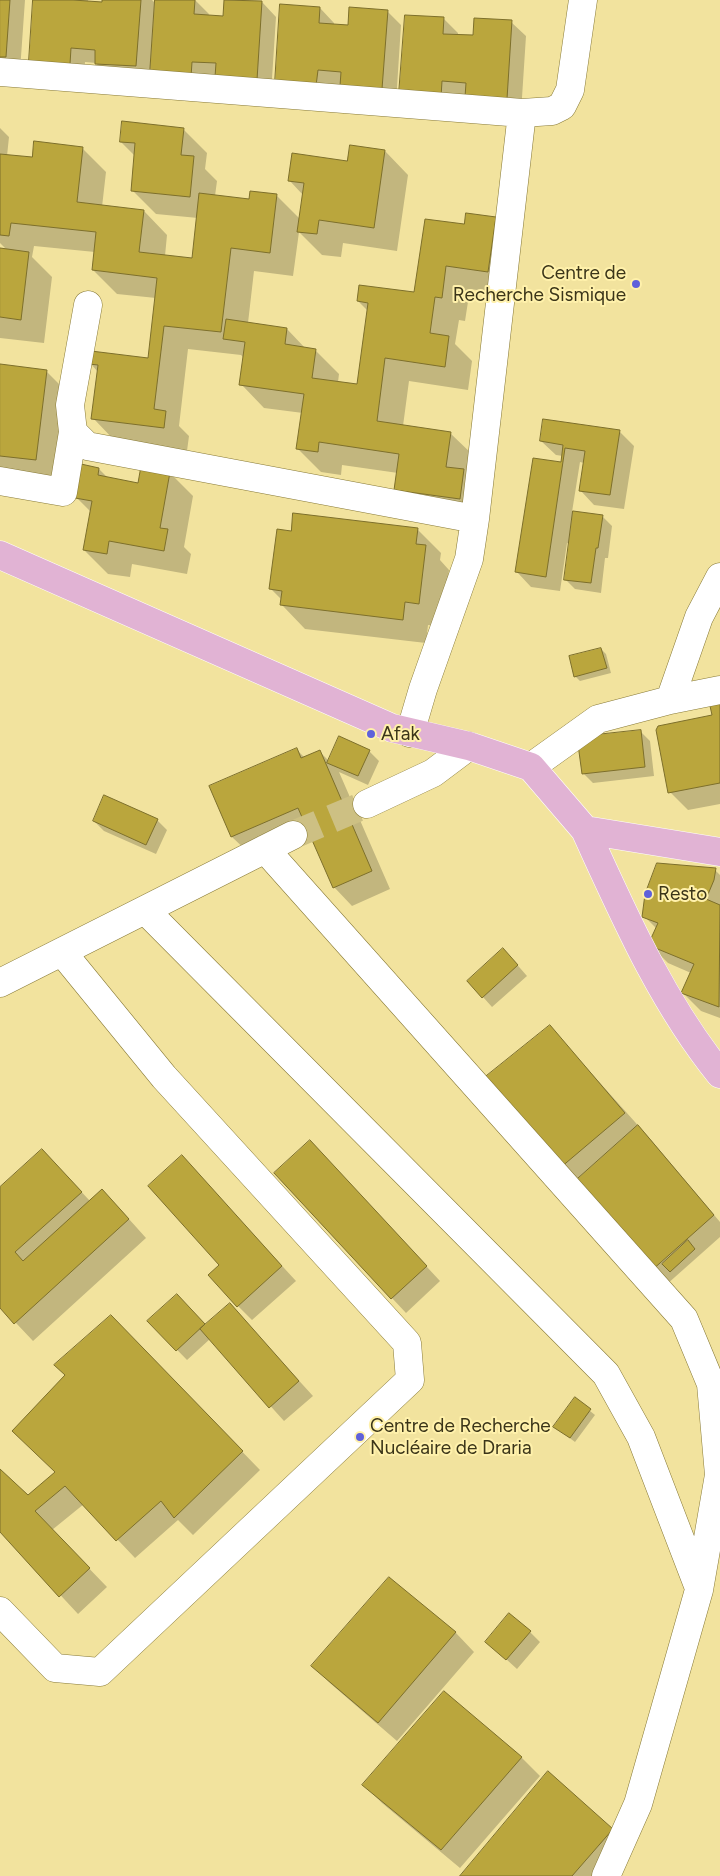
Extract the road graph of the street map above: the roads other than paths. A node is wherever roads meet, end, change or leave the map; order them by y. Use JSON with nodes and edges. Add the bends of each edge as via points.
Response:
{"nodes":[{"id":1,"x":583,"y":0,"type":"edge"},
{"id":2,"x":0,"y":72,"type":"edge"},
{"id":3,"x":522,"y":113,"type":"junction"},
{"id":4,"x":88,"y":306,"type":"dead end"},
{"id":5,"x":72,"y":432,"type":"junction"},
{"id":6,"x":0,"y":482,"type":"edge"},
{"id":7,"x":475,"y":519,"type":"junction"},
{"id":8,"x":0,"y":555,"type":"edge"},
{"id":9,"x":720,"y":576,"type":"edge"},
{"id":10,"x":720,"y":690,"type":"edge"},
{"id":11,"x":670,"y":700,"type":"junction"},
{"id":12,"x":410,"y":733,"type":"junction"},
{"id":13,"x":469,"y":746,"type":"junction"},
{"id":14,"x":531,"y":767,"type":"junction"},
{"id":15,"x":367,"y":804,"type":"tunnel mouth"},
{"id":16,"x":585,"y":830,"type":"junction"},
{"id":17,"x":293,"y":835,"type":"tunnel mouth"},
{"id":18,"x":265,"y":849,"type":"junction"},
{"id":19,"x":720,"y":852,"type":"edge"},
{"id":20,"x":145,"y":910,"type":"junction"},
{"id":21,"x":62,"y":952,"type":"junction"},
{"id":22,"x":0,"y":983,"type":"edge"},
{"id":23,"x":720,"y":1074,"type":"edge"},
{"id":24,"x":699,"y":1590,"type":"junction"},
{"id":25,"x":0,"y":1611,"type":"edge"},
{"id":26,"x":606,"y":1876,"type":"edge"}],
"edges":[{"from":1,"to":3,"type":"street","via":[[570,90],[562,106],[552,111]]},
{"from":2,"to":3,"type":"street"},
{"from":3,"to":7,"type":"street"},
{"from":4,"to":5,"type":"street","via":[[70,405]]},
{"from":5,"to":6,"type":"street","via":[[64,492]]},
{"from":5,"to":7,"type":"street","via":[[87,446]]},
{"from":7,"to":12,"type":"street","via":[[469,558]]},
{"from":8,"to":12,"type":"main road","via":[[392,728]]},
{"from":9,"to":11,"type":"street","via":[[699,617]]},
{"from":10,"to":11,"type":"street"},
{"from":11,"to":14,"type":"street","via":[[598,719]]},
{"from":12,"to":13,"type":"main road"},
{"from":13,"to":14,"type":"main road"},
{"from":13,"to":15,"type":"street","via":[[433,773]]},
{"from":14,"to":16,"type":"main road"},
{"from":16,"to":19,"type":"main road"},
{"from":16,"to":23,"type":"main road","via":[[633,935],[667,998]]},
{"from":17,"to":18,"type":"street"},
{"from":18,"to":20,"type":"street"},
{"from":18,"to":24,"type":"street","via":[[684,1319],[711,1384],[719,1475]]},
{"from":20,"to":21,"type":"street"},
{"from":20,"to":24,"type":"street","via":[[606,1374],[641,1437]]},
{"from":21,"to":22,"type":"street"},
{"from":21,"to":25,"type":"street","via":[[164,1077],[407,1343],[410,1380],[100,1672],[55,1668]]},
{"from":24,"to":26,"type":"street","via":[[638,1804]]}]}
